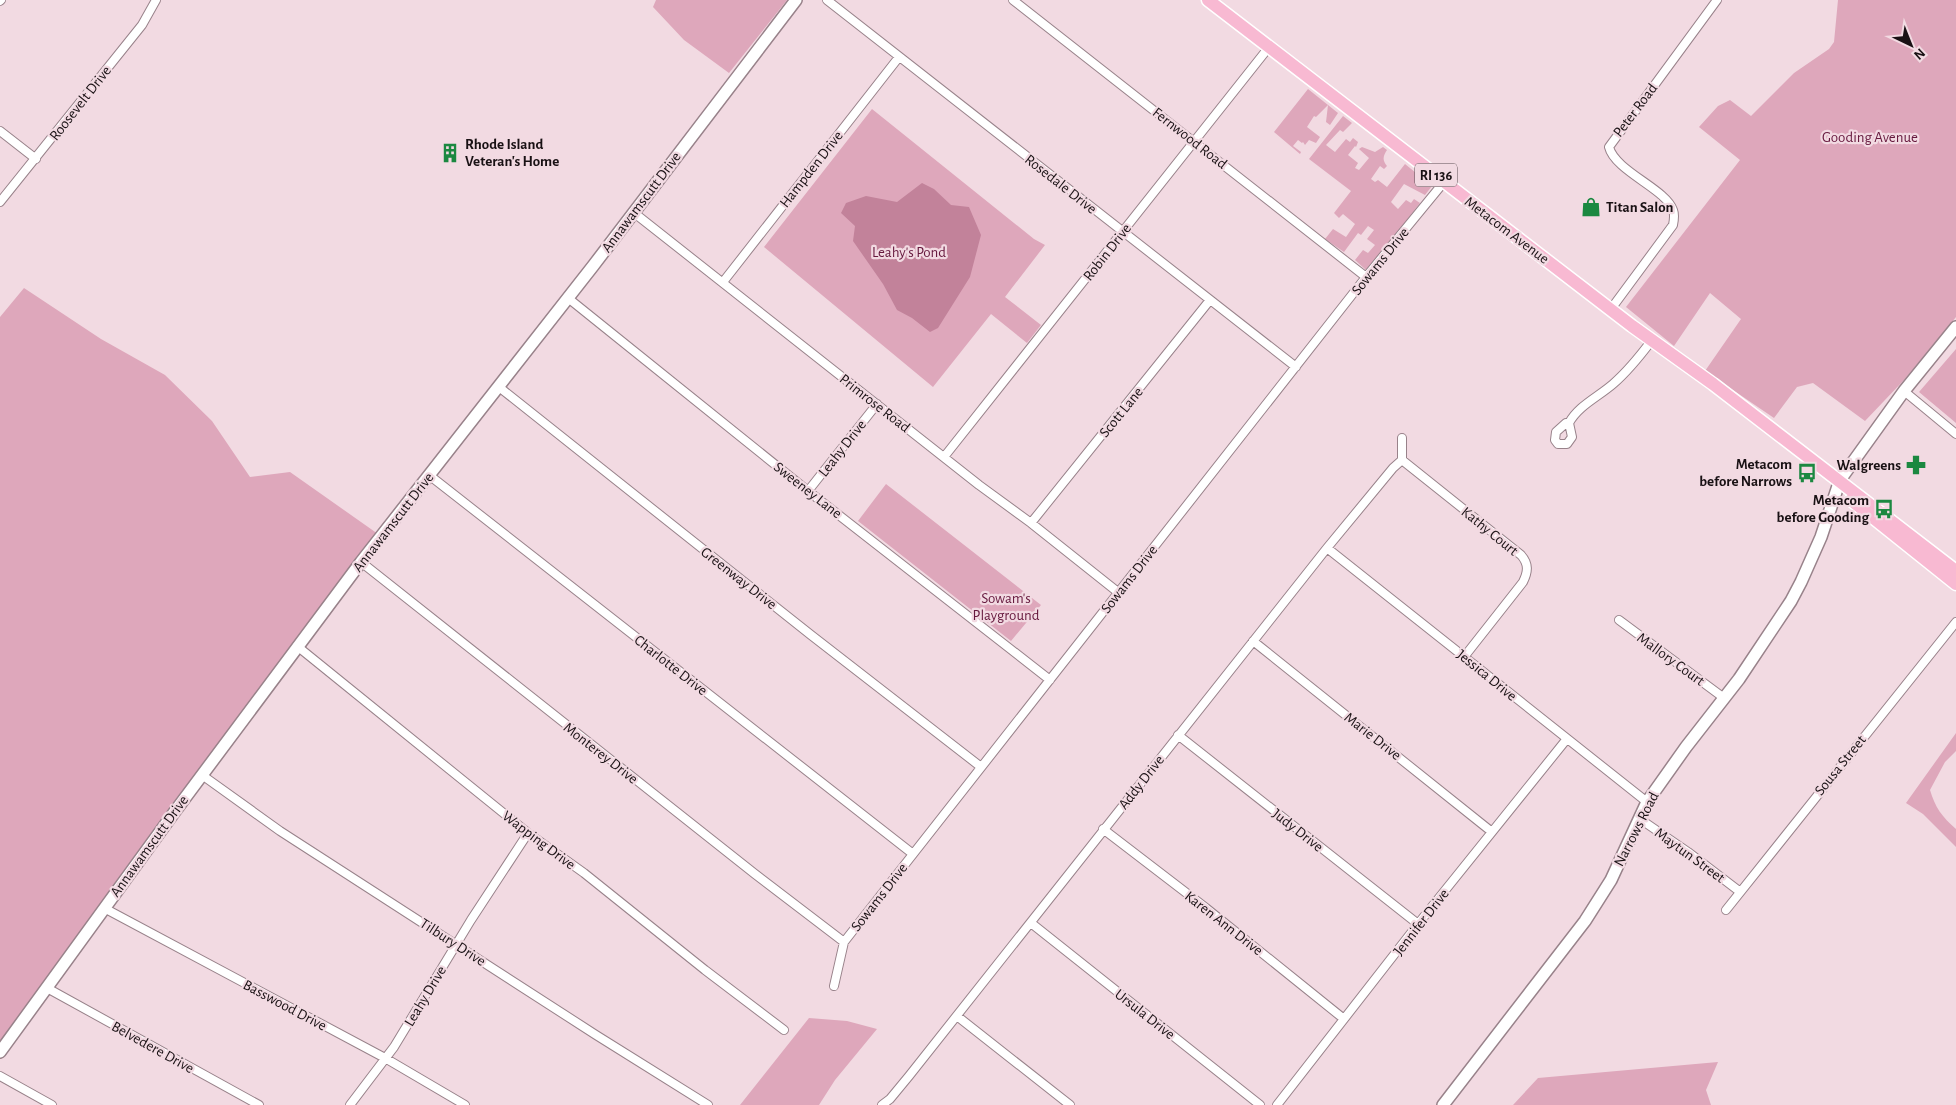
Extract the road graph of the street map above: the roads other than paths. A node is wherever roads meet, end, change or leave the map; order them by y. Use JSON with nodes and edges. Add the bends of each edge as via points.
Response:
{"nodes":[{"id":1,"x":156,"y":0,"type":"edge"},
{"id":2,"x":796,"y":0,"type":"edge"},
{"id":3,"x":827,"y":0,"type":"edge"},
{"id":4,"x":1013,"y":0,"type":"edge"},
{"id":5,"x":1208,"y":0,"type":"edge"},
{"id":6,"x":1717,"y":0,"type":"edge"},
{"id":7,"x":1268,"y":46,"type":"junction"},
{"id":8,"x":900,"y":57,"type":"junction"},
{"id":9,"x":0,"y":131,"type":"edge"},
{"id":10,"x":1195,"y":142,"type":"junction"},
{"id":11,"x":36,"y":159,"type":"junction"},
{"id":12,"x":1444,"y":182,"type":"junction"},
{"id":13,"x":0,"y":202,"type":"edge"},
{"id":14,"x":633,"y":212,"type":"junction"},
{"id":15,"x":1122,"y":232,"type":"junction"},
{"id":16,"x":1366,"y":278,"type":"junction"},
{"id":17,"x":722,"y":282,"type":"junction"},
{"id":18,"x":568,"y":298,"type":"junction"},
{"id":19,"x":1210,"y":300,"type":"junction"},
{"id":20,"x":1610,"y":309,"type":"junction"},
{"id":21,"x":1956,"y":327,"type":"edge"},
{"id":22,"x":1652,"y":340,"type":"junction"},
{"id":23,"x":1296,"y":367,"type":"junction"},
{"id":24,"x":499,"y":387,"type":"junction"},
{"id":25,"x":1904,"y":391,"type":"junction"},
{"id":26,"x":877,"y":404,"type":"junction"},
{"id":27,"x":1569,"y":423,"type":"dead end"},
{"id":28,"x":1956,"y":434,"type":"edge"},
{"id":29,"x":1402,"y":438,"type":"dead end"},
{"id":30,"x":944,"y":457,"type":"junction"},
{"id":31,"x":1402,"y":460,"type":"junction"},
{"id":32,"x":429,"y":474,"type":"junction"},
{"id":33,"x":1839,"y":484,"type":"junction"},
{"id":34,"x":808,"y":491,"type":"junction"},
{"id":35,"x":1031,"y":523,"type":"junction"},
{"id":36,"x":1327,"y":548,"type":"junction"},
{"id":37,"x":361,"y":562,"type":"junction"},
{"id":38,"x":1956,"y":571,"type":"edge"},
{"id":39,"x":1956,"y":584,"type":"edge"},
{"id":40,"x":1118,"y":593,"type":"junction"},
{"id":41,"x":1619,"y":620,"type":"dead end"},
{"id":42,"x":1956,"y":622,"type":"edge"},
{"id":43,"x":1253,"y":641,"type":"junction"},
{"id":44,"x":298,"y":646,"type":"junction"},
{"id":45,"x":1464,"y":657,"type":"junction"},
{"id":46,"x":1050,"y":680,"type":"junction"},
{"id":47,"x":1724,"y":698,"type":"junction"},
{"id":48,"x":1178,"y":735,"type":"junction"},
{"id":49,"x":1566,"y":740,"type":"junction"},
{"id":50,"x":981,"y":766,"type":"junction"},
{"id":51,"x":202,"y":775,"type":"junction"},
{"id":52,"x":1647,"y":802,"type":"junction"},
{"id":53,"x":1640,"y":819,"type":"junction"},
{"id":54,"x":1103,"y":829,"type":"junction"},
{"id":55,"x":1492,"y":832,"type":"junction"},
{"id":56,"x":528,"y":833,"type":"junction"},
{"id":57,"x":913,"y":854,"type":"junction"},
{"id":58,"x":1739,"y":891,"type":"junction"},
{"id":59,"x":104,"y":908,"type":"junction"},
{"id":60,"x":1726,"y":910,"type":"dead end"},
{"id":61,"x":1031,"y":923,"type":"junction"},
{"id":62,"x":1418,"y":924,"type":"junction"},
{"id":63,"x":844,"y":942,"type":"junction"},
{"id":64,"x":456,"y":944,"type":"junction"},
{"id":65,"x":834,"y":986,"type":"dead end"},
{"id":66,"x":47,"y":988,"type":"junction"},
{"id":67,"x":956,"y":1016,"type":"junction"},
{"id":68,"x":1344,"y":1019,"type":"junction"},
{"id":69,"x":784,"y":1030,"type":"dead end"},
{"id":70,"x":0,"y":1052,"type":"edge"},
{"id":71,"x":385,"y":1058,"type":"junction"},
{"id":72,"x":0,"y":1076,"type":"edge"},
{"id":73,"x":52,"y":1105,"type":"edge"},
{"id":74,"x":259,"y":1105,"type":"edge"},
{"id":75,"x":350,"y":1105,"type":"edge"},
{"id":76,"x":466,"y":1105,"type":"edge"},
{"id":77,"x":708,"y":1105,"type":"edge"},
{"id":78,"x":882,"y":1105,"type":"edge"},
{"id":79,"x":1070,"y":1105,"type":"edge"},
{"id":80,"x":1260,"y":1105,"type":"edge"},
{"id":81,"x":1277,"y":1105,"type":"edge"},
{"id":82,"x":1444,"y":1105,"type":"edge"}],
"edges":[{"from":1,"to":11,"type":"street","name":"Roosevelt Drive","via":[[142,25]]},
{"from":2,"to":14,"type":"street","name":"Annawamscutt Drive"},
{"from":3,"to":8,"type":"street","name":"Rosedale Drive"},
{"from":4,"to":10,"type":"street","name":"Fernwood Road"},
{"from":5,"to":7,"type":"main road","name":"Metacom Avenue","number":"RI 136"},
{"from":6,"to":20,"type":"street","name":"Peter Road","via":[[1609,147],[1622,165],[1666,200],[1673,208],[1674,217],[1673,225]]},
{"from":7,"to":10,"type":"street","name":"Robin Drive"},
{"from":7,"to":12,"type":"main road","name":"Metacom Avenue","number":"RI 136"},
{"from":8,"to":15,"type":"street","name":"Rosedale Drive"},
{"from":8,"to":17,"type":"street","name":"Hampden Drive"},
{"from":9,"to":11,"type":"street"},
{"from":10,"to":15,"type":"street","name":"Robin Drive"},
{"from":10,"to":16,"type":"street","name":"Fernwood Road"},
{"from":11,"to":13,"type":"street","name":"Roosevelt Drive"},
{"from":12,"to":16,"type":"street","name":"Sowams Drive"},
{"from":12,"to":20,"type":"main road","name":"Metacom Avenue","number":"RI 136"},
{"from":14,"to":17,"type":"street","name":"Primrose Road"},
{"from":14,"to":18,"type":"street","name":"Annawamscutt Drive"},
{"from":15,"to":19,"type":"street","name":"Rosedale Drive"},
{"from":15,"to":30,"type":"street","name":"Robin Drive"},
{"from":16,"to":23,"type":"street","name":"Sowams Drive"},
{"from":17,"to":26,"type":"street","name":"Primrose Road"},
{"from":18,"to":24,"type":"street","name":"Annawamscutt Drive"},
{"from":18,"to":34,"type":"street","name":"Sweeney Lane"},
{"from":19,"to":23,"type":"street","name":"Rosedale Drive"},
{"from":19,"to":35,"type":"street","name":"Scott Lane"},
{"from":20,"to":22,"type":"main road","name":"Metacom Avenue","number":"RI 136"},
{"from":21,"to":25,"type":"street"},
{"from":22,"to":27,"type":"street","via":[[1629,368],[1574,415]]},
{"from":22,"to":33,"type":"main road","name":"Metacom Avenue","number":"RI 136","via":[[1775,440]]},
{"from":23,"to":40,"type":"street","name":"Sowams Drive"},
{"from":24,"to":32,"type":"street","name":"Annawamscutt Drive"},
{"from":24,"to":50,"type":"street","name":"Greenway Drive"},
{"from":25,"to":28,"type":"street"},
{"from":25,"to":33,"type":"street"},
{"from":26,"to":30,"type":"street","name":"Primrose Road"},
{"from":26,"to":34,"type":"street","name":"Leahy Drive"},
{"from":29,"to":31,"type":"street"},
{"from":30,"to":35,"type":"street","name":"Primrose Road"},
{"from":31,"to":36,"type":"street","name":"Addy Drive"},
{"from":31,"to":45,"type":"street","name":"Kathy Court","via":[[1521,555],[1528,568],[1523,582]]},
{"from":32,"to":37,"type":"street","name":"Annawamscutt Drive"},
{"from":32,"to":57,"type":"street","name":"Charlotte Drive"},
{"from":33,"to":38,"type":"main road","name":"Metacom Avenue","number":"RI 136"},
{"from":33,"to":39,"type":"main road","name":"Metacom Avenue","number":"RI 136"},
{"from":33,"to":47,"type":"street","name":"Narrows Road","via":[[1801,582],[1769,636]]},
{"from":34,"to":46,"type":"street","name":"Sweeney Lane"},
{"from":35,"to":40,"type":"street","name":"Primrose Road"},
{"from":36,"to":43,"type":"street","name":"Addy Drive"},
{"from":36,"to":45,"type":"street","name":"Jessica Drive"},
{"from":37,"to":44,"type":"street","name":"Annawamscutt Drive"},
{"from":37,"to":63,"type":"street","name":"Monterey Drive"},
{"from":40,"to":46,"type":"street","name":"Sowams Drive"},
{"from":41,"to":47,"type":"street","name":"Mallory Court"},
{"from":42,"to":58,"type":"street","name":"Sousa Street"},
{"from":43,"to":48,"type":"street","name":"Addy Drive"},
{"from":43,"to":55,"type":"street","name":"Marie Drive"},
{"from":44,"to":51,"type":"street","name":"Annawamscutt Drive"},
{"from":44,"to":56,"type":"street","name":"Wapping Drive"},
{"from":45,"to":49,"type":"street","name":"Jessica Drive"},
{"from":46,"to":50,"type":"street","name":"Sowams Drive"},
{"from":47,"to":52,"type":"street","name":"Narrows Road"},
{"from":48,"to":54,"type":"street","name":"Addy Drive"},
{"from":48,"to":62,"type":"street","name":"Judy Drive"},
{"from":49,"to":52,"type":"street","name":"Jessica Drive"},
{"from":49,"to":55,"type":"street","name":"Jennifer Drive"},
{"from":50,"to":57,"type":"street","name":"Sowams Drive"},
{"from":51,"to":59,"type":"street","name":"Annawamscutt Drive"},
{"from":51,"to":64,"type":"street","name":"Tilbury Drive","via":[[280,831]]},
{"from":52,"to":53,"type":"street","name":"Narrows Road"},
{"from":53,"to":58,"type":"street","name":"Maytun Street"},
{"from":53,"to":82,"type":"street","name":"Narrows Road","via":[[1603,894],[1585,921]]},
{"from":54,"to":61,"type":"street","name":"Addy Drive"},
{"from":54,"to":68,"type":"street","name":"Karen Ann Drive"},
{"from":55,"to":62,"type":"street","name":"Jennifer Drive"},
{"from":56,"to":64,"type":"street","name":"Leahy Drive"},
{"from":56,"to":69,"type":"street","name":"Wapping Drive"},
{"from":57,"to":63,"type":"street","name":"Sowams Drive"},
{"from":58,"to":60,"type":"street","name":"Sousa Street"},
{"from":59,"to":66,"type":"street","name":"Annawamscutt Drive"},
{"from":59,"to":71,"type":"street","name":"Basswood Drive"},
{"from":61,"to":67,"type":"street","name":"Addy Drive"},
{"from":61,"to":80,"type":"street","name":"Ursula Drive"},
{"from":62,"to":68,"type":"street","name":"Jennifer Drive"},
{"from":63,"to":65,"type":"street","name":"Sowams Drive"},
{"from":64,"to":71,"type":"street","name":"Leahy Drive"},
{"from":64,"to":77,"type":"street","name":"Tilbury Drive"},
{"from":66,"to":70,"type":"street","name":"Annawamscutt Drive"},
{"from":66,"to":74,"type":"street","name":"Belvedere Drive"},
{"from":67,"to":78,"type":"street","name":"Addy Drive"},
{"from":67,"to":79,"type":"street"},
{"from":68,"to":81,"type":"street","name":"Jennifer Drive"},
{"from":71,"to":75,"type":"street","name":"Leahy Drive"},
{"from":71,"to":76,"type":"street","name":"Basswood Drive"},
{"from":72,"to":73,"type":"street"}]}
